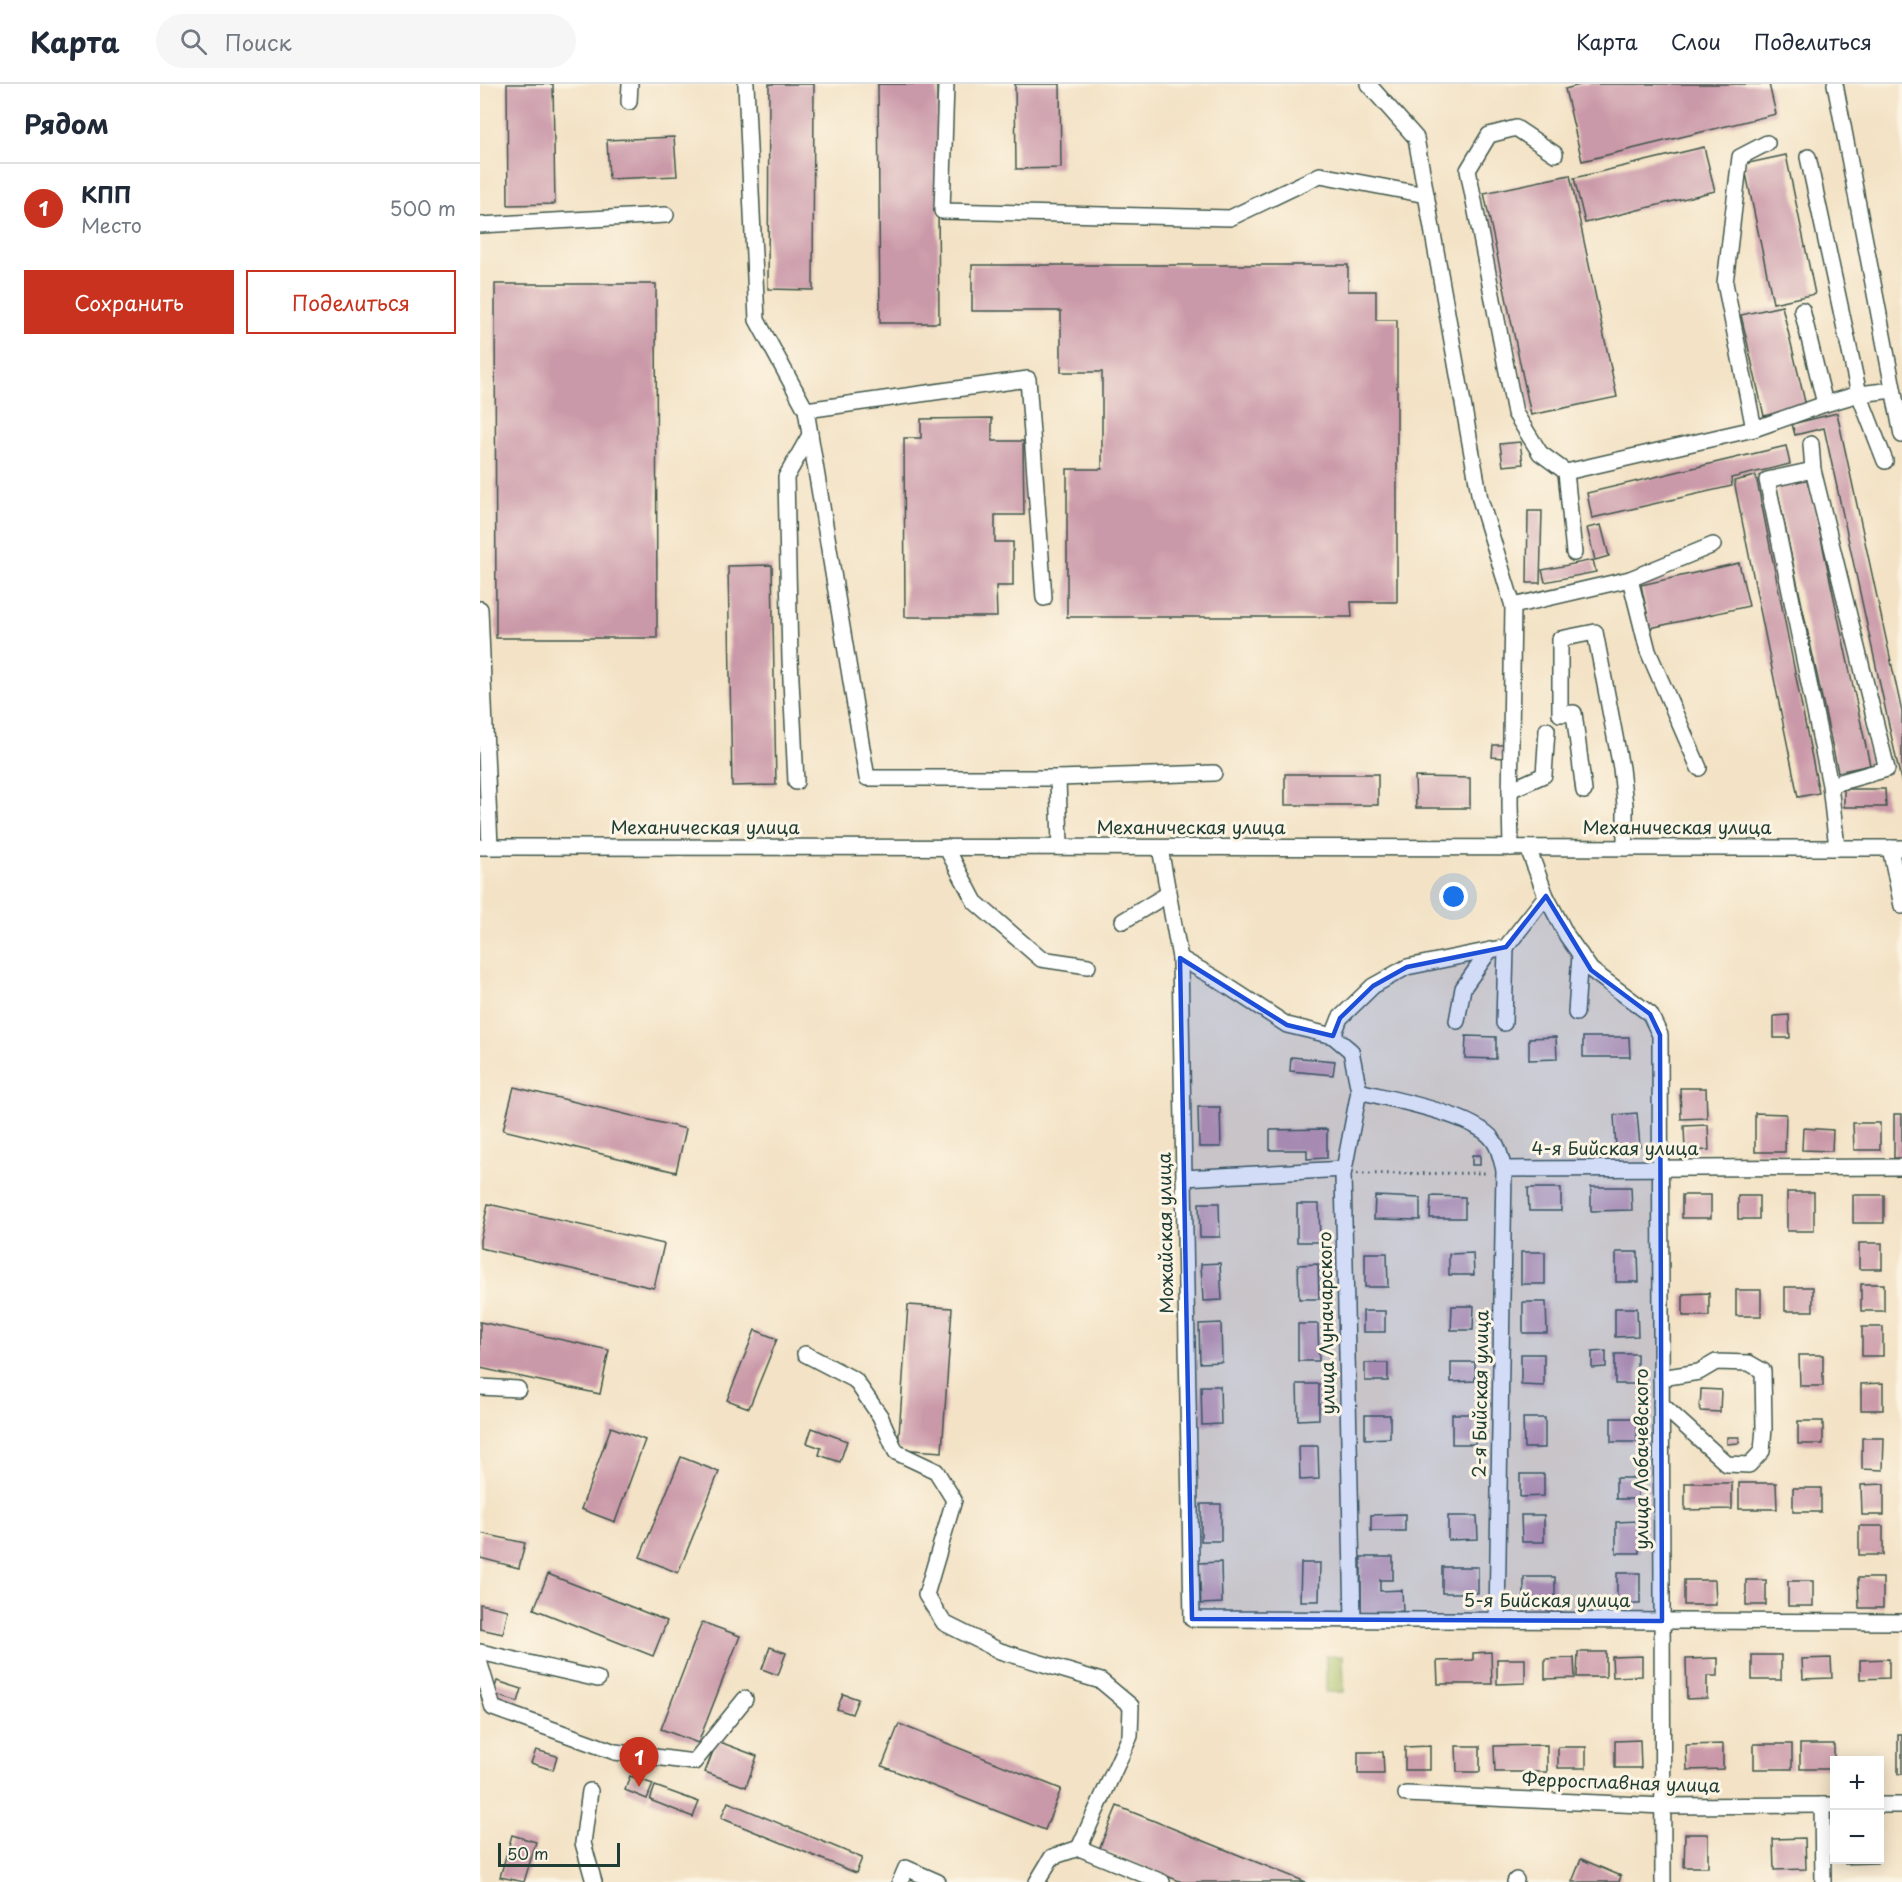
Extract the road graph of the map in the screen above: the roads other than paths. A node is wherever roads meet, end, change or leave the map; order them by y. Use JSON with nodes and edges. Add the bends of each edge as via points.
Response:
{"nodes":[{"id":1,"x":630,"y":84,"type":"edge"},
{"id":2,"x":746,"y":84,"type":"edge"},
{"id":3,"x":946,"y":84,"type":"edge"},
{"id":4,"x":1835,"y":84,"type":"edge"},
{"id":5,"x":1376,"y":88,"type":"edge"},
{"id":6,"x":629,"y":102,"type":"dead end"},
{"id":7,"x":1767,"y":143,"type":"dead end"},
{"id":8,"x":1555,"y":154,"type":"dead end"},
{"id":9,"x":1808,"y":157,"type":"dead end"},
{"id":10,"x":1426,"y":195,"type":"junction"},
{"id":11,"x":666,"y":215,"type":"dead end"},
{"id":12,"x":480,"y":225,"type":"edge"},
{"id":13,"x":1802,"y":310,"type":"dead end"},
{"id":14,"x":1893,"y":390,"type":"junction"},
{"id":15,"x":1859,"y":394,"type":"junction"},
{"id":16,"x":1825,"y":404,"type":"junction"},
{"id":17,"x":806,"y":410,"type":"junction"},
{"id":18,"x":1754,"y":429,"type":"junction"},
{"id":19,"x":810,"y":435,"type":"junction"},
{"id":20,"x":1902,"y":435,"type":"edge"},
{"id":21,"x":1810,"y":444,"type":"dead end"},
{"id":22,"x":1885,"y":461,"type":"dead end"},
{"id":23,"x":1813,"y":470,"type":"junction"},
{"id":24,"x":1566,"y":472,"type":"junction"},
{"id":25,"x":1713,"y":545,"type":"dead end"},
{"id":26,"x":1574,"y":553,"type":"dead end"},
{"id":27,"x":1630,"y":579,"type":"junction"},
{"id":28,"x":1044,"y":598,"type":"dead end"},
{"id":29,"x":1513,"y":606,"type":"junction"},
{"id":30,"x":480,"y":609,"type":"edge"},
{"id":31,"x":1547,"y":730,"type":"dead end"},
{"id":32,"x":1699,"y":768,"type":"dead end"},
{"id":33,"x":1214,"y":773,"type":"dead end"},
{"id":34,"x":1058,"y":778,"type":"junction"},
{"id":35,"x":795,"y":782,"type":"dead end"},
{"id":36,"x":1830,"y":784,"type":"junction"},
{"id":37,"x":1510,"y":790,"type":"junction"},
{"id":38,"x":1584,"y":791,"type":"dead end"},
{"id":39,"x":485,"y":847,"type":"edge"},
{"id":40,"x":946,"y":848,"type":"junction"},
{"id":41,"x":1060,"y":848,"type":"junction"},
{"id":42,"x":1160,"y":848,"type":"junction"},
{"id":43,"x":1511,"y":848,"type":"junction"},
{"id":44,"x":1528,"y":848,"type":"junction"},
{"id":45,"x":1625,"y":848,"type":"junction"},
{"id":46,"x":1837,"y":848,"type":"junction"},
{"id":47,"x":1896,"y":848,"type":"edge"},
{"id":48,"x":1168,"y":894,"type":"junction"},
{"id":49,"x":1546,"y":896,"type":"junction"},
{"id":50,"x":1902,"y":906,"type":"edge"},
{"id":51,"x":1123,"y":921,"type":"dead end"},
{"id":52,"x":1506,"y":947,"type":"junction"},
{"id":53,"x":1490,"y":950,"type":"junction"},
{"id":54,"x":1580,"y":954,"type":"junction"},
{"id":55,"x":1180,"y":958,"type":"junction"},
{"id":56,"x":1088,"y":966,"type":"dead end"},
{"id":57,"x":1576,"y":1013,"type":"dead end"},
{"id":58,"x":1457,"y":1021,"type":"dead end"},
{"id":59,"x":1503,"y":1023,"type":"dead end"},
{"id":60,"x":1334,"y":1036,"type":"junction"},
{"id":61,"x":1359,"y":1091,"type":"junction"},
{"id":62,"x":1902,"y":1167,"type":"edge"},
{"id":63,"x":1661,"y":1168,"type":"junction"},
{"id":64,"x":1504,"y":1171,"type":"junction"},
{"id":65,"x":1344,"y":1172,"type":"junction"},
{"id":66,"x":1184,"y":1178,"type":"junction"},
{"id":67,"x":805,"y":1354,"type":"dead end"},
{"id":68,"x":1661,"y":1378,"type":"junction"},
{"id":69,"x":480,"y":1387,"type":"edge"},
{"id":70,"x":518,"y":1389,"type":"dead end"},
{"id":71,"x":1661,"y":1404,"type":"junction"},
{"id":72,"x":1192,"y":1619,"type":"joint"},
{"id":73,"x":1353,"y":1620,"type":"junction"},
{"id":74,"x":1497,"y":1620,"type":"junction"},
{"id":75,"x":1662,"y":1621,"type":"junction"},
{"id":76,"x":1902,"y":1622,"type":"edge"},
{"id":77,"x":480,"y":1652,"type":"edge"},
{"id":78,"x":480,"y":1664,"type":"edge"},
{"id":79,"x":598,"y":1679,"type":"dead end"},
{"id":80,"x":745,"y":1699,"type":"dead end"},
{"id":81,"x":590,"y":1791,"type":"dead end"},
{"id":82,"x":1406,"y":1794,"type":"dead end"},
{"id":83,"x":1828,"y":1805,"type":"edge"},
{"id":84,"x":1884,"y":1805,"type":"edge"},
{"id":85,"x":1902,"y":1805,"type":"edge"},
{"id":86,"x":1663,"y":1806,"type":"junction"},
{"id":87,"x":1079,"y":1848,"type":"junction"},
{"id":88,"x":594,"y":1882,"type":"edge"},
{"id":89,"x":900,"y":1882,"type":"edge"},
{"id":90,"x":938,"y":1882,"type":"edge"},
{"id":91,"x":1037,"y":1882,"type":"edge"},
{"id":92,"x":1162,"y":1882,"type":"edge"},
{"id":93,"x":1663,"y":1882,"type":"edge"},
{"id":94,"x":1823,"y":1882,"type":"edge"}],
"edges":[{"from":1,"to":6,"type":"street"},
{"from":2,"to":17,"type":"street","via":[[757,320]]},
{"from":3,"to":10,"type":"street","via":[[942,211],[1230,218],[1320,175]]},
{"from":4,"to":14,"type":"street"},
{"from":5,"to":10,"type":"street","via":[[1416,138]]},
{"from":7,"to":18,"type":"street","via":[[1740,157],[1725,283]]},
{"from":8,"to":24,"type":"street","via":[[1516,128],[1489,135],[1468,170],[1515,413],[1540,453]]},
{"from":9,"to":15,"type":"street"},
{"from":10,"to":29,"type":"street","via":[[1480,499]]},
{"from":11,"to":12,"type":"street"},
{"from":13,"to":16,"type":"street"},
{"from":14,"to":15,"type":"street"},
{"from":14,"to":20,"type":"street"},
{"from":15,"to":16,"type":"street"},
{"from":15,"to":22,"type":"street"},
{"from":16,"to":18,"type":"street"},
{"from":17,"to":19,"type":"street"},
{"from":17,"to":28,"type":"street","via":[[1028,379]]},
{"from":18,"to":24,"type":"street"},
{"from":19,"to":34,"type":"street","via":[[867,778]]},
{"from":19,"to":35,"type":"street","via":[[786,477]]},
{"from":21,"to":23,"type":"street"},
{"from":23,"to":36,"type":"street","via":[[1767,480]]},
{"from":23,"to":36,"type":"street","via":[[1887,769]]},
{"from":24,"to":26,"type":"street"},
{"from":25,"to":27,"type":"street"},
{"from":27,"to":29,"type":"street"},
{"from":27,"to":32,"type":"street","via":[[1648,651]]},
{"from":29,"to":37,"type":"street"},
{"from":30,"to":39,"type":"street"},
{"from":31,"to":37,"type":"street","via":[[1544,776]]},
{"from":33,"to":34,"type":"street"},
{"from":34,"to":41,"type":"street"},
{"from":36,"to":46,"type":"street"},
{"from":37,"to":43,"type":"street"},
{"from":38,"to":45,"type":"street","via":[[1574,713],[1560,714],[1560,639],[1595,632],[1621,768]]},
{"from":39,"to":40,"type":"street","name":"Механическая улица"},
{"from":40,"to":41,"type":"street","name":"Механическая улица"},
{"from":40,"to":56,"type":"street","via":[[975,902],[1041,959]]},
{"from":41,"to":42,"type":"street","name":"Механическая улица"},
{"from":42,"to":43,"type":"street","name":"Механическая улица"},
{"from":42,"to":48,"type":"street","name":"Можайская улица"},
{"from":43,"to":44,"type":"street","name":"Механическая улица"},
{"from":44,"to":45,"type":"street","name":"Механическая улица"},
{"from":44,"to":49,"type":"street"},
{"from":45,"to":46,"type":"street","name":"Механическая улица"},
{"from":46,"to":47,"type":"street","name":"Механическая улица"},
{"from":47,"to":50,"type":"street"},
{"from":48,"to":51,"type":"street"},
{"from":48,"to":55,"type":"street","name":"Можайская улица"},
{"from":49,"to":52,"type":"street"},
{"from":49,"to":54,"type":"street"},
{"from":52,"to":53,"type":"street"},
{"from":52,"to":59,"type":"street"},
{"from":53,"to":58,"type":"street","via":[[1463,988]]},
{"from":53,"to":60,"type":"street","via":[[1407,967],[1364,994],[1340,1018]]},
{"from":54,"to":57,"type":"street"},
{"from":54,"to":63,"type":"street","name":"улица Лобачевского","via":[[1591,970],[1650,1014],[1660,1035]]},
{"from":55,"to":60,"type":"street","via":[[1287,1025]]},
{"from":55,"to":66,"type":"street","name":"Можайская улица"},
{"from":60,"to":61,"type":"street","name":"улица Луначарского","via":[[1351,1051]]},
{"from":61,"to":64,"type":"street","via":[[1446,1113],[1475,1125],[1495,1141]]},
{"from":61,"to":65,"type":"street","name":"улица Луначарского"},
{"from":62,"to":63,"type":"street","name":"4-я Бийская улица"},
{"from":63,"to":64,"type":"street","name":"4-я Бийская улица"},
{"from":63,"to":68,"type":"street","name":"улица Лобачевского"},
{"from":64,"to":74,"type":"street","name":"2-я Бийская улица"},
{"from":65,"to":66,"type":"street"},
{"from":65,"to":73,"type":"street","name":"улица Луначарского"},
{"from":66,"to":72,"type":"street","name":"Можайская улица"},
{"from":67,"to":87,"type":"street","via":[[855,1380],[880,1416],[896,1452],[936,1471],[954,1500],[926,1595],[944,1623],[1000,1651],[1101,1681],[1131,1706],[1130,1736]]},
{"from":68,"to":71,"type":"street","name":"улица Лобачевского"},
{"from":68,"to":71,"type":"street","via":[[1699,1372],[1716,1362],[1749,1363],[1763,1371],[1762,1450],[1749,1465],[1727,1464]]},
{"from":69,"to":70,"type":"street"},
{"from":71,"to":75,"type":"street","name":"улица Лобачевского"},
{"from":72,"to":73,"type":"street","name":"5-я Бийская улица"},
{"from":73,"to":74,"type":"street","name":"5-я Бийская улица"},
{"from":74,"to":75,"type":"street","name":"5-я Бийская улица"},
{"from":75,"to":76,"type":"street","name":"5-я Бийская улица"},
{"from":75,"to":86,"type":"street","name":"улица Лобачевского"},
{"from":77,"to":79,"type":"street"},
{"from":78,"to":80,"type":"street","via":[[493,1708],[615,1752],[694,1762]]},
{"from":81,"to":88,"type":"street","via":[[583,1844]]},
{"from":82,"to":86,"type":"street","name":"Ферросплавная улица"},
{"from":83,"to":86,"type":"street","name":"Ферросплавная улица"},
{"from":83,"to":94,"type":"street"},
{"from":84,"to":85,"type":"street"},
{"from":86,"to":93,"type":"street","name":"улица Лобачевского"},
{"from":87,"to":91,"type":"street","via":[[1052,1857]]},
{"from":87,"to":92,"type":"street"},
{"from":89,"to":90,"type":"street","via":[[906,1868]]}]}
